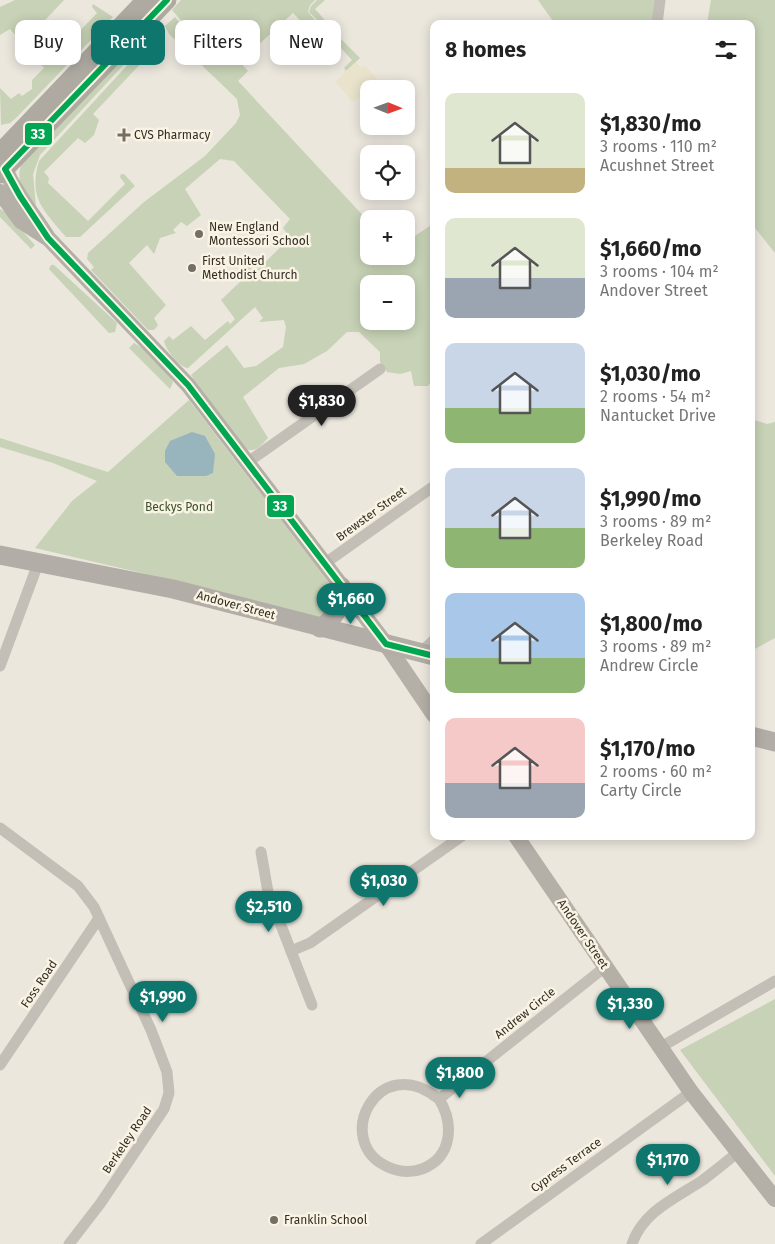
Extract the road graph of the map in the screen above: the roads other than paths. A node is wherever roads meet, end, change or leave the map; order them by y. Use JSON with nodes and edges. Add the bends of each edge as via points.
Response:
{"nodes":[{"id":1,"x":146,"y":0,"type":"edge"},
{"id":2,"x":167,"y":0,"type":"edge"},
{"id":3,"x":660,"y":0,"type":"edge"},
{"id":4,"x":658,"y":20,"type":"edge"},
{"id":5,"x":1,"y":164,"type":"edge"},
{"id":6,"x":0,"y":192,"type":"edge"},
{"id":7,"x":48,"y":238,"type":"junction"},
{"id":8,"x":380,"y":369,"type":"dead end"},
{"id":9,"x":248,"y":462,"type":"junction"},
{"id":10,"x":430,"y":489,"type":"edge"},
{"id":11,"x":0,"y":555,"type":"edge"},
{"id":12,"x":39,"y":562,"type":"junction"},
{"id":13,"x":324,"y":564,"type":"junction"},
{"id":14,"x":341,"y":586,"type":"junction"},
{"id":15,"x":320,"y":628,"type":"junction"},
{"id":16,"x":386,"y":644,"type":"junction"},
{"id":17,"x":429,"y":650,"type":"edge"},
{"id":18,"x":0,"y":666,"type":"edge"},
{"id":19,"x":430,"y":709,"type":"edge"},
{"id":20,"x":755,"y":737,"type":"edge"},
{"id":21,"x":775,"y":742,"type":"edge"},
{"id":22,"x":0,"y":828,"type":"edge"},
{"id":23,"x":456,"y":840,"type":"edge"},
{"id":24,"x":519,"y":840,"type":"edge"},
{"id":25,"x":261,"y":852,"type":"dead end"},
{"id":26,"x":98,"y":918,"type":"junction"},
{"id":27,"x":291,"y":951,"type":"junction"},
{"id":28,"x":605,"y":967,"type":"junction"},
{"id":29,"x":775,"y":981,"type":"edge"},
{"id":30,"x":312,"y":1005,"type":"dead end"},
{"id":31,"x":661,"y":1047,"type":"junction"},
{"id":32,"x":0,"y":1065,"type":"edge"},
{"id":33,"x":691,"y":1092,"type":"junction"},
{"id":34,"x":439,"y":1099,"type":"junction"},
{"id":35,"x":737,"y":1153,"type":"junction"},
{"id":36,"x":775,"y":1199,"type":"edge"},
{"id":37,"x":69,"y":1244,"type":"edge"},
{"id":38,"x":481,"y":1244,"type":"edge"},
{"id":39,"x":632,"y":1244,"type":"edge"}],
"edges":[{"from":1,"to":5,"type":"highway"},
{"from":2,"to":5,"type":"highway"},
{"from":3,"to":4,"type":"street"},
{"from":5,"to":7,"type":"main road"},
{"from":6,"to":7,"type":"main road","via":[[21,221]]},
{"from":7,"to":9,"type":"main road","via":[[188,385]]},
{"from":8,"to":9,"type":"street"},
{"from":9,"to":13,"type":"main road"},
{"from":10,"to":13,"type":"street","name":"Brewster Street"},
{"from":11,"to":12,"type":"main road","name":"Andover Street"},
{"from":12,"to":15,"type":"main road","name":"Andover Street","via":[[173,589]]},
{"from":12,"to":18,"type":"street"},
{"from":13,"to":14,"type":"main road"},
{"from":14,"to":15,"type":"main road","via":[[338,611]]},
{"from":14,"to":16,"type":"main road"},
{"from":15,"to":16,"type":"main road","name":"Andover Street"},
{"from":16,"to":17,"type":"main road","name":"Andover Street"},
{"from":16,"to":19,"type":"main road"},
{"from":20,"to":21,"type":"main road"},
{"from":22,"to":26,"type":"street","name":"Berkeley Road","via":[[78,886]]},
{"from":23,"to":27,"type":"street","via":[[310,943]]},
{"from":24,"to":28,"type":"main road","name":"Andover Street"},
{"from":25,"to":27,"type":"street","via":[[268,892]]},
{"from":26,"to":32,"type":"street","name":"Foss Road"},
{"from":26,"to":37,"type":"street","name":"Berkeley Road","via":[[151,1030],[167,1072],[169,1093],[164,1110],[145,1140]]},
{"from":27,"to":30,"type":"street"},
{"from":28,"to":31,"type":"main road","name":"Andover Street"},
{"from":28,"to":34,"type":"street","name":"Andrew Circle"},
{"from":29,"to":31,"type":"street"},
{"from":31,"to":33,"type":"main road","name":"Andover Street"},
{"from":33,"to":35,"type":"main road","name":"Andover Street"},
{"from":33,"to":38,"type":"street","name":"Cypress Terrace"},
{"from":34,"to":34,"type":"street","via":[[450,1125],[446,1145],[434,1162],[409,1172],[382,1165],[372,1156],[362,1128],[365,1112],[372,1100],[384,1090],[406,1085],[428,1090]]},
{"from":35,"to":36,"type":"main road","name":"Andover Street"},
{"from":35,"to":39,"type":"street","via":[[659,1207],[642,1224]]}]}
